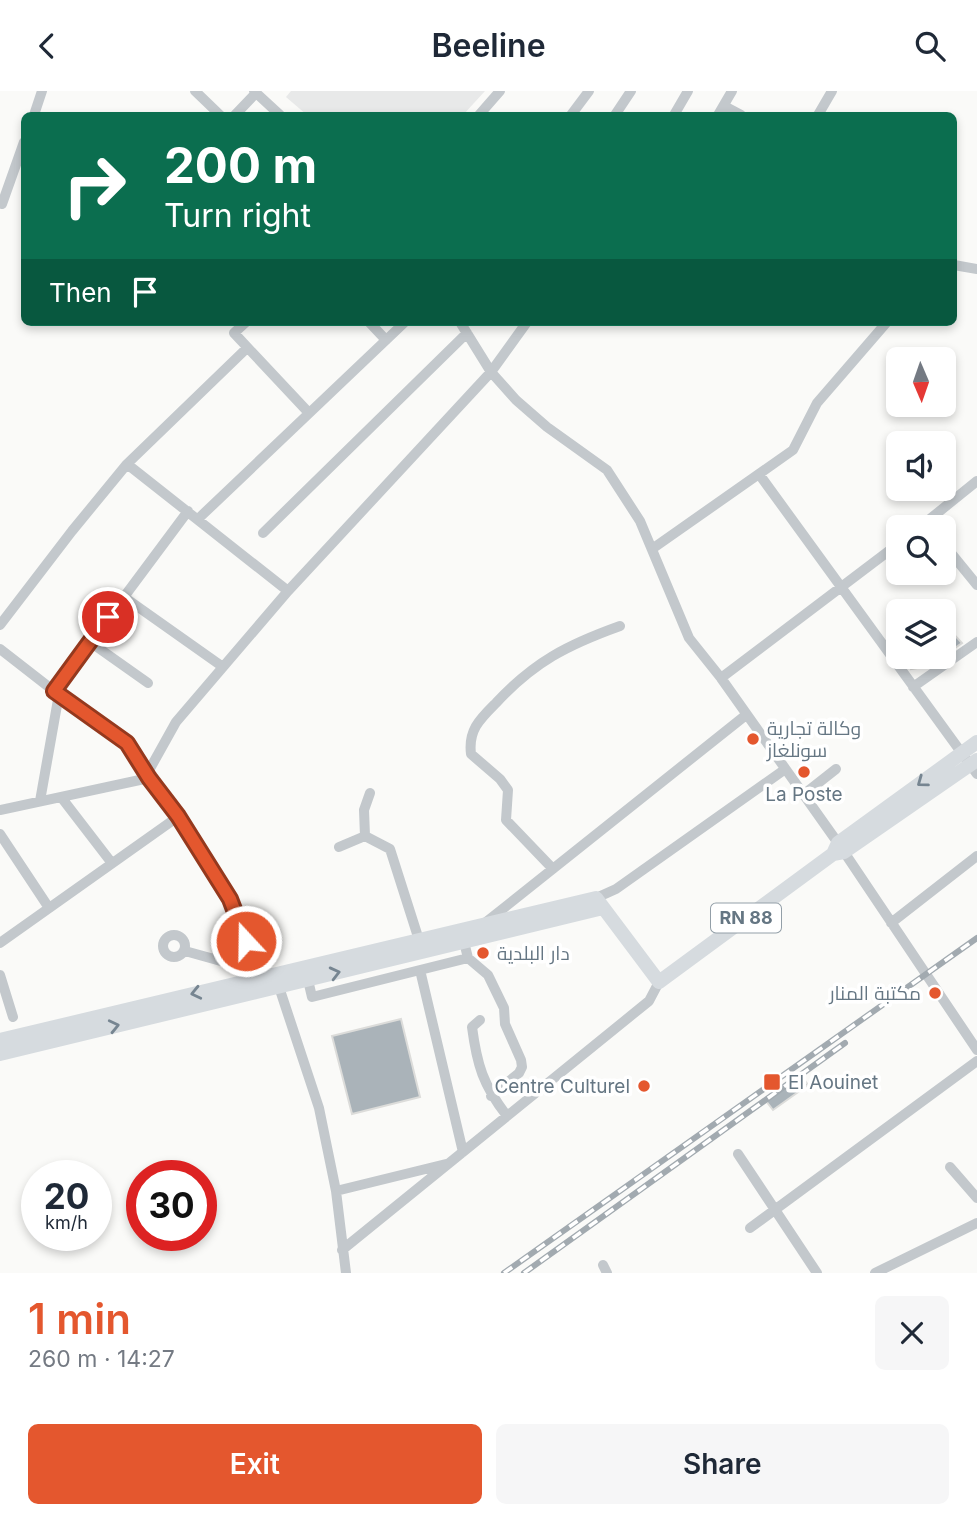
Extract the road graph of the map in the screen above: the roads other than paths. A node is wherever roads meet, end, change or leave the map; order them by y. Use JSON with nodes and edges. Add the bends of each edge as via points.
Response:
{"nodes":[{"id":1,"x":42,"y":91,"type":"edge"},
{"id":2,"x":195,"y":91,"type":"edge"},
{"id":3,"x":500,"y":91,"type":"edge"},
{"id":4,"x":589,"y":91,"type":"edge"},
{"id":5,"x":630,"y":91,"type":"edge"},
{"id":6,"x":688,"y":91,"type":"edge"},
{"id":7,"x":732,"y":91,"type":"edge"},
{"id":8,"x":832,"y":91,"type":"edge"},
{"id":9,"x":255,"y":92,"type":"edge"},
{"id":10,"x":721,"y":111,"type":"edge"},
{"id":11,"x":35,"y":112,"type":"edge"},
{"id":12,"x":217,"y":112,"type":"edge"},
{"id":13,"x":238,"y":112,"type":"edge"},
{"id":14,"x":277,"y":112,"type":"edge"},
{"id":15,"x":482,"y":112,"type":"edge"},
{"id":16,"x":576,"y":112,"type":"edge"},
{"id":17,"x":617,"y":112,"type":"edge"},
{"id":18,"x":676,"y":112,"type":"edge"},
{"id":19,"x":820,"y":112,"type":"edge"},
{"id":20,"x":21,"y":150,"type":"edge"},
{"id":21,"x":2,"y":204,"type":"dead end"},
{"id":22,"x":957,"y":266,"type":"edge"},
{"id":23,"x":977,"y":269,"type":"edge"},
{"id":24,"x":242,"y":326,"type":"edge"},
{"id":25,"x":373,"y":326,"type":"edge"},
{"id":26,"x":400,"y":326,"type":"edge"},
{"id":27,"x":463,"y":326,"type":"edge"},
{"id":28,"x":524,"y":326,"type":"edge"},
{"id":29,"x":884,"y":326,"type":"edge"},
{"id":30,"x":467,"y":333,"type":"junction"},
{"id":31,"x":386,"y":339,"type":"junction"},
{"id":32,"x":247,"y":348,"type":"junction"},
{"id":33,"x":491,"y":372,"type":"junction"},
{"id":34,"x":309,"y":413,"type":"junction"},
{"id":35,"x":127,"y":464,"type":"junction"},
{"id":36,"x":759,"y":474,"type":"junction"},
{"id":37,"x":977,"y":481,"type":"edge"},
{"id":38,"x":188,"y":510,"type":"junction"},
{"id":39,"x":934,"y":515,"type":"edge"},
{"id":40,"x":198,"y":519,"type":"junction"},
{"id":41,"x":263,"y":533,"type":"dead end"},
{"id":42,"x":652,"y":549,"type":"junction"},
{"id":43,"x":886,"y":553,"type":"edge"},
{"id":44,"x":956,"y":559,"type":"edge"},
{"id":45,"x":976,"y":582,"type":"edge"},
{"id":46,"x":842,"y":588,"type":"junction"},
{"id":47,"x":288,"y":591,"type":"junction"},
{"id":48,"x":124,"y":597,"type":"junction"},
{"id":49,"x":0,"y":625,"type":"edge"},
{"id":50,"x":620,"y":626,"type":"dead end"},
{"id":51,"x":90,"y":642,"type":"junction"},
{"id":52,"x":977,"y":642,"type":"edge"},
{"id":53,"x":0,"y":649,"type":"edge"},
{"id":54,"x":223,"y":667,"type":"junction"},
{"id":55,"x":721,"y":678,"type":"junction"},
{"id":56,"x":148,"y":683,"type":"dead end"},
{"id":57,"x":913,"y":687,"type":"junction"},
{"id":58,"x":56,"y":692,"type":"junction"},
{"id":59,"x":746,"y":715,"type":"junction"},
{"id":60,"x":977,"y":742,"type":"edge"},
{"id":61,"x":971,"y":763,"type":"edge"},
{"id":62,"x":836,"y":769,"type":"dead end"},
{"id":63,"x":784,"y":770,"type":"junction"},
{"id":64,"x":148,"y":776,"type":"junction"},
{"id":65,"x":370,"y":793,"type":"dead end"},
{"id":66,"x":803,"y":795,"type":"junction"},
{"id":67,"x":61,"y":797,"type":"junction"},
{"id":68,"x":40,"y":801,"type":"junction"},
{"id":69,"x":0,"y":810,"type":"edge"},
{"id":70,"x":178,"y":816,"type":"junction"},
{"id":71,"x":0,"y":834,"type":"edge"},
{"id":72,"x":365,"y":836,"type":"junction"},
{"id":73,"x":339,"y":847,"type":"dead end"},
{"id":74,"x":838,"y":850,"type":"junction"},
{"id":75,"x":977,"y":856,"type":"edge"},
{"id":76,"x":111,"y":862,"type":"junction"},
{"id":77,"x":553,"y":869,"type":"junction"},
{"id":78,"x":600,"y":903,"type":"junction"},
{"id":79,"x":49,"y":908,"type":"junction"},
{"id":80,"x":891,"y":923,"type":"junction"},
{"id":81,"x":483,"y":925,"type":"junction"},
{"id":82,"x":419,"y":940,"type":"junction"},
{"id":83,"x":464,"y":942,"type":"junction"},
{"id":84,"x":0,"y":943,"type":"edge"},
{"id":85,"x":185,"y":951,"type":"dead end"},
{"id":86,"x":468,"y":958,"type":"junction"},
{"id":87,"x":420,"y":970,"type":"junction"},
{"id":88,"x":0,"y":975,"type":"edge"},
{"id":89,"x":307,"y":980,"type":"junction"},
{"id":90,"x":275,"y":981,"type":"junction"},
{"id":91,"x":659,"y":982,"type":"junction"},
{"id":92,"x":13,"y":1017,"type":"dead end"},
{"id":93,"x":480,"y":1020,"type":"dead end"},
{"id":94,"x":82,"y":1027,"type":"junction"},
{"id":95,"x":0,"y":1040,"type":"edge"},
{"id":96,"x":977,"y":1050,"type":"edge"},
{"id":97,"x":0,"y":1054,"type":"edge"},
{"id":98,"x":977,"y":1061,"type":"edge"},
{"id":99,"x":491,"y":1096,"type":"junction"},
{"id":100,"x":507,"y":1116,"type":"junction"},
{"id":101,"x":463,"y":1152,"type":"junction"},
{"id":102,"x":738,"y":1154,"type":"dead end"},
{"id":103,"x":449,"y":1164,"type":"junction"},
{"id":104,"x":950,"y":1167,"type":"dead end"},
{"id":105,"x":336,"y":1191,"type":"junction"},
{"id":106,"x":977,"y":1198,"type":"edge"},
{"id":107,"x":774,"y":1210,"type":"junction"},
{"id":108,"x":977,"y":1223,"type":"edge"},
{"id":109,"x":750,"y":1228,"type":"dead end"},
{"id":110,"x":342,"y":1250,"type":"junction"},
{"id":111,"x":346,"y":1273,"type":"edge"},
{"id":112,"x":817,"y":1273,"type":"edge"},
{"id":113,"x":875,"y":1273,"type":"edge"}],
"edges":[{"from":1,"to":11,"type":"street"},
{"from":2,"to":12,"type":"street"},
{"from":3,"to":15,"type":"street"},
{"from":4,"to":16,"type":"street"},
{"from":5,"to":17,"type":"street"},
{"from":6,"to":18,"type":"street"},
{"from":7,"to":10,"type":"street"},
{"from":8,"to":19,"type":"street"},
{"from":9,"to":13,"type":"street"},
{"from":9,"to":14,"type":"street"},
{"from":20,"to":21,"type":"street"},
{"from":22,"to":23,"type":"street"},
{"from":24,"to":32,"type":"street","via":[[234,333]]},
{"from":25,"to":31,"type":"street"},
{"from":26,"to":31,"type":"street"},
{"from":27,"to":30,"type":"street"},
{"from":28,"to":33,"type":"street"},
{"from":29,"to":36,"type":"street","via":[[817,403],[793,450]]},
{"from":30,"to":33,"type":"street"},
{"from":30,"to":41,"type":"street"},
{"from":31,"to":34,"type":"street"},
{"from":32,"to":34,"type":"street"},
{"from":32,"to":35,"type":"street"},
{"from":33,"to":42,"type":"street","via":[[547,427],[607,470]]},
{"from":33,"to":47,"type":"street"},
{"from":34,"to":40,"type":"street"},
{"from":35,"to":38,"type":"street"},
{"from":35,"to":49,"type":"street"},
{"from":36,"to":42,"type":"street"},
{"from":36,"to":46,"type":"street"},
{"from":37,"to":39,"type":"street"},
{"from":38,"to":40,"type":"street"},
{"from":38,"to":48,"type":"street"},
{"from":40,"to":47,"type":"street"},
{"from":42,"to":55,"type":"street","via":[[690,638]]},
{"from":43,"to":46,"type":"street"},
{"from":44,"to":45,"type":"street"},
{"from":46,"to":55,"type":"street"},
{"from":46,"to":57,"type":"street"},
{"from":47,"to":54,"type":"street"},
{"from":48,"to":51,"type":"street"},
{"from":48,"to":54,"type":"street"},
{"from":50,"to":77,"type":"street","via":[[583,639],[520,677],[474,725],[471,754],[508,790],[506,820]]},
{"from":51,"to":56,"type":"street"},
{"from":51,"to":58,"type":"street"},
{"from":52,"to":57,"type":"street"},
{"from":53,"to":58,"type":"street"},
{"from":54,"to":64,"type":"street","via":[[176,722]]},
{"from":55,"to":59,"type":"street"},
{"from":57,"to":61,"type":"street"},
{"from":58,"to":64,"type":"street","via":[[127,743]]},
{"from":58,"to":68,"type":"street"},
{"from":59,"to":63,"type":"street"},
{"from":59,"to":77,"type":"street"},
{"from":60,"to":61,"type":"main road","number":"RN 88"},
{"from":61,"to":74,"type":"main road","number":"RN 88"},
{"from":62,"to":66,"type":"street"},
{"from":63,"to":66,"type":"street"},
{"from":63,"to":78,"type":"street"},
{"from":64,"to":67,"type":"street"},
{"from":64,"to":70,"type":"street"},
{"from":65,"to":72,"type":"street","via":[[364,810]]},
{"from":66,"to":74,"type":"street"},
{"from":67,"to":68,"type":"street"},
{"from":67,"to":76,"type":"street"},
{"from":68,"to":69,"type":"street"},
{"from":70,"to":76,"type":"street"},
{"from":70,"to":90,"type":"street","via":[[230,899],[254,962]]},
{"from":71,"to":79,"type":"street"},
{"from":72,"to":73,"type":"street"},
{"from":72,"to":82,"type":"street","via":[[390,849]]},
{"from":74,"to":80,"type":"street"},
{"from":74,"to":91,"type":"main road","number":"RN 88"},
{"from":75,"to":80,"type":"street"},
{"from":76,"to":79,"type":"street"},
{"from":77,"to":81,"type":"street"},
{"from":78,"to":81,"type":"main road"},
{"from":78,"to":83,"type":"main road"},
{"from":78,"to":91,"type":"main road"},
{"from":79,"to":84,"type":"street"},
{"from":80,"to":96,"type":"street"},
{"from":81,"to":82,"type":"main road"},
{"from":82,"to":90,"type":"main road"},
{"from":83,"to":86,"type":"street"},
{"from":89,"to":83,"type":"main road","one_way":true},
{"from":85,"to":90,"type":"street"},
{"from":86,"to":87,"type":"street"},
{"from":86,"to":99,"type":"street","via":[[488,975],[521,1060],[519,1073]]},
{"from":87,"to":89,"type":"street","via":[[312,997]]},
{"from":87,"to":101,"type":"street"},
{"from":88,"to":92,"type":"street"},
{"from":89,"to":90,"type":"main road"},
{"from":90,"to":94,"type":"main road"},
{"from":90,"to":105,"type":"street","via":[[319,1108]]},
{"from":91,"to":100,"type":"street","via":[[649,1001]]},
{"from":93,"to":99,"type":"street","via":[[472,1027],[476,1061]]},
{"from":94,"to":95,"type":"main road"},
{"from":94,"to":97,"type":"main road"},
{"from":98,"to":107,"type":"street"},
{"from":99,"to":100,"type":"street"},
{"from":100,"to":101,"type":"street"},
{"from":101,"to":103,"type":"street"},
{"from":102,"to":107,"type":"street"},
{"from":103,"to":105,"type":"street"},
{"from":103,"to":110,"type":"street"},
{"from":104,"to":106,"type":"street"},
{"from":105,"to":110,"type":"street"},
{"from":107,"to":109,"type":"street"},
{"from":107,"to":112,"type":"street"},
{"from":108,"to":113,"type":"street"},
{"from":110,"to":111,"type":"street"}]}
